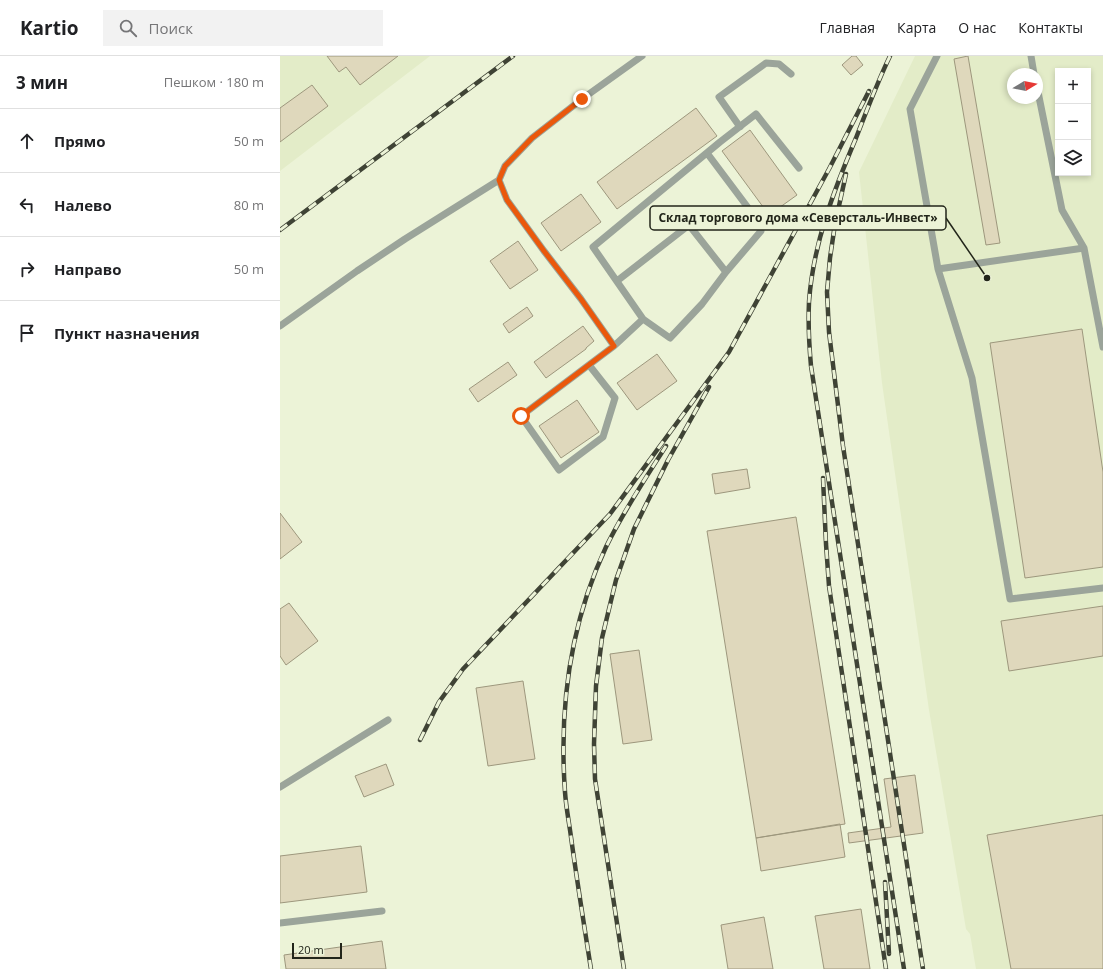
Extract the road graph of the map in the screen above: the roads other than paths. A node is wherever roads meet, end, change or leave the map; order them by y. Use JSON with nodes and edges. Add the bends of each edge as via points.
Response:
{"nodes":[{"id":1,"x":642,"y":56,"type":"edge"},
{"id":2,"x":937,"y":56,"type":"edge"},
{"id":3,"x":1031,"y":56,"type":"edge"},
{"id":4,"x":1033,"y":68,"type":"edge"},
{"id":5,"x":791,"y":74,"type":"dead end"},
{"id":6,"x":1040,"y":104,"type":"edge"},
{"id":7,"x":740,"y":127,"type":"junction"},
{"id":8,"x":707,"y":153,"type":"junction"},
{"id":9,"x":798,"y":168,"type":"dead end"},
{"id":10,"x":499,"y":180,"type":"junction"},
{"id":11,"x":1084,"y":248,"type":"junction"},
{"id":12,"x":938,"y":269,"type":"junction"},
{"id":13,"x":726,"y":272,"type":"junction"},
{"id":14,"x":616,"y":281,"type":"junction"},
{"id":15,"x":643,"y":319,"type":"junction"},
{"id":16,"x":280,"y":326,"type":"edge"},
{"id":17,"x":614,"y":346,"type":"junction"},
{"id":18,"x":1103,"y":347,"type":"edge"},
{"id":19,"x":589,"y":365,"type":"junction"},
{"id":20,"x":1103,"y":588,"type":"edge"},
{"id":21,"x":388,"y":720,"type":"dead end"},
{"id":22,"x":280,"y":787,"type":"edge"},
{"id":23,"x":382,"y":911,"type":"dead end"},
{"id":24,"x":280,"y":923,"type":"edge"}],
"edges":[{"from":1,"to":10,"type":"lane","via":[[532,138],[505,166]]},
{"from":2,"to":12,"type":"lane","via":[[910,109]]},
{"from":3,"to":4,"type":"lane"},
{"from":5,"to":7,"type":"lane","via":[[779,64],[766,63],[719,97]]},
{"from":6,"to":11,"type":"lane","via":[[1062,210]]},
{"from":7,"to":8,"type":"lane"},
{"from":7,"to":9,"type":"lane","via":[[756,114]]},
{"from":8,"to":13,"type":"lane","via":[[755,217],[761,231]]},
{"from":8,"to":14,"type":"lane","via":[[593,247]]},
{"from":10,"to":16,"type":"lane","via":[[357,270]]},
{"from":10,"to":17,"type":"lane","via":[[507,200]]},
{"from":11,"to":12,"type":"lane"},
{"from":11,"to":18,"type":"lane"},
{"from":12,"to":20,"type":"lane","via":[[972,378],[1010,599]]},
{"from":13,"to":14,"type":"lane","via":[[689,225]]},
{"from":13,"to":15,"type":"lane","via":[[702,304],[670,338]]},
{"from":14,"to":15,"type":"lane"},
{"from":15,"to":17,"type":"lane"},
{"from":17,"to":19,"type":"lane"},
{"from":19,"to":19,"type":"lane","via":[[521,416],[559,470],[603,437],[615,398]]},
{"from":21,"to":22,"type":"lane"},
{"from":23,"to":24,"type":"lane"}]}
